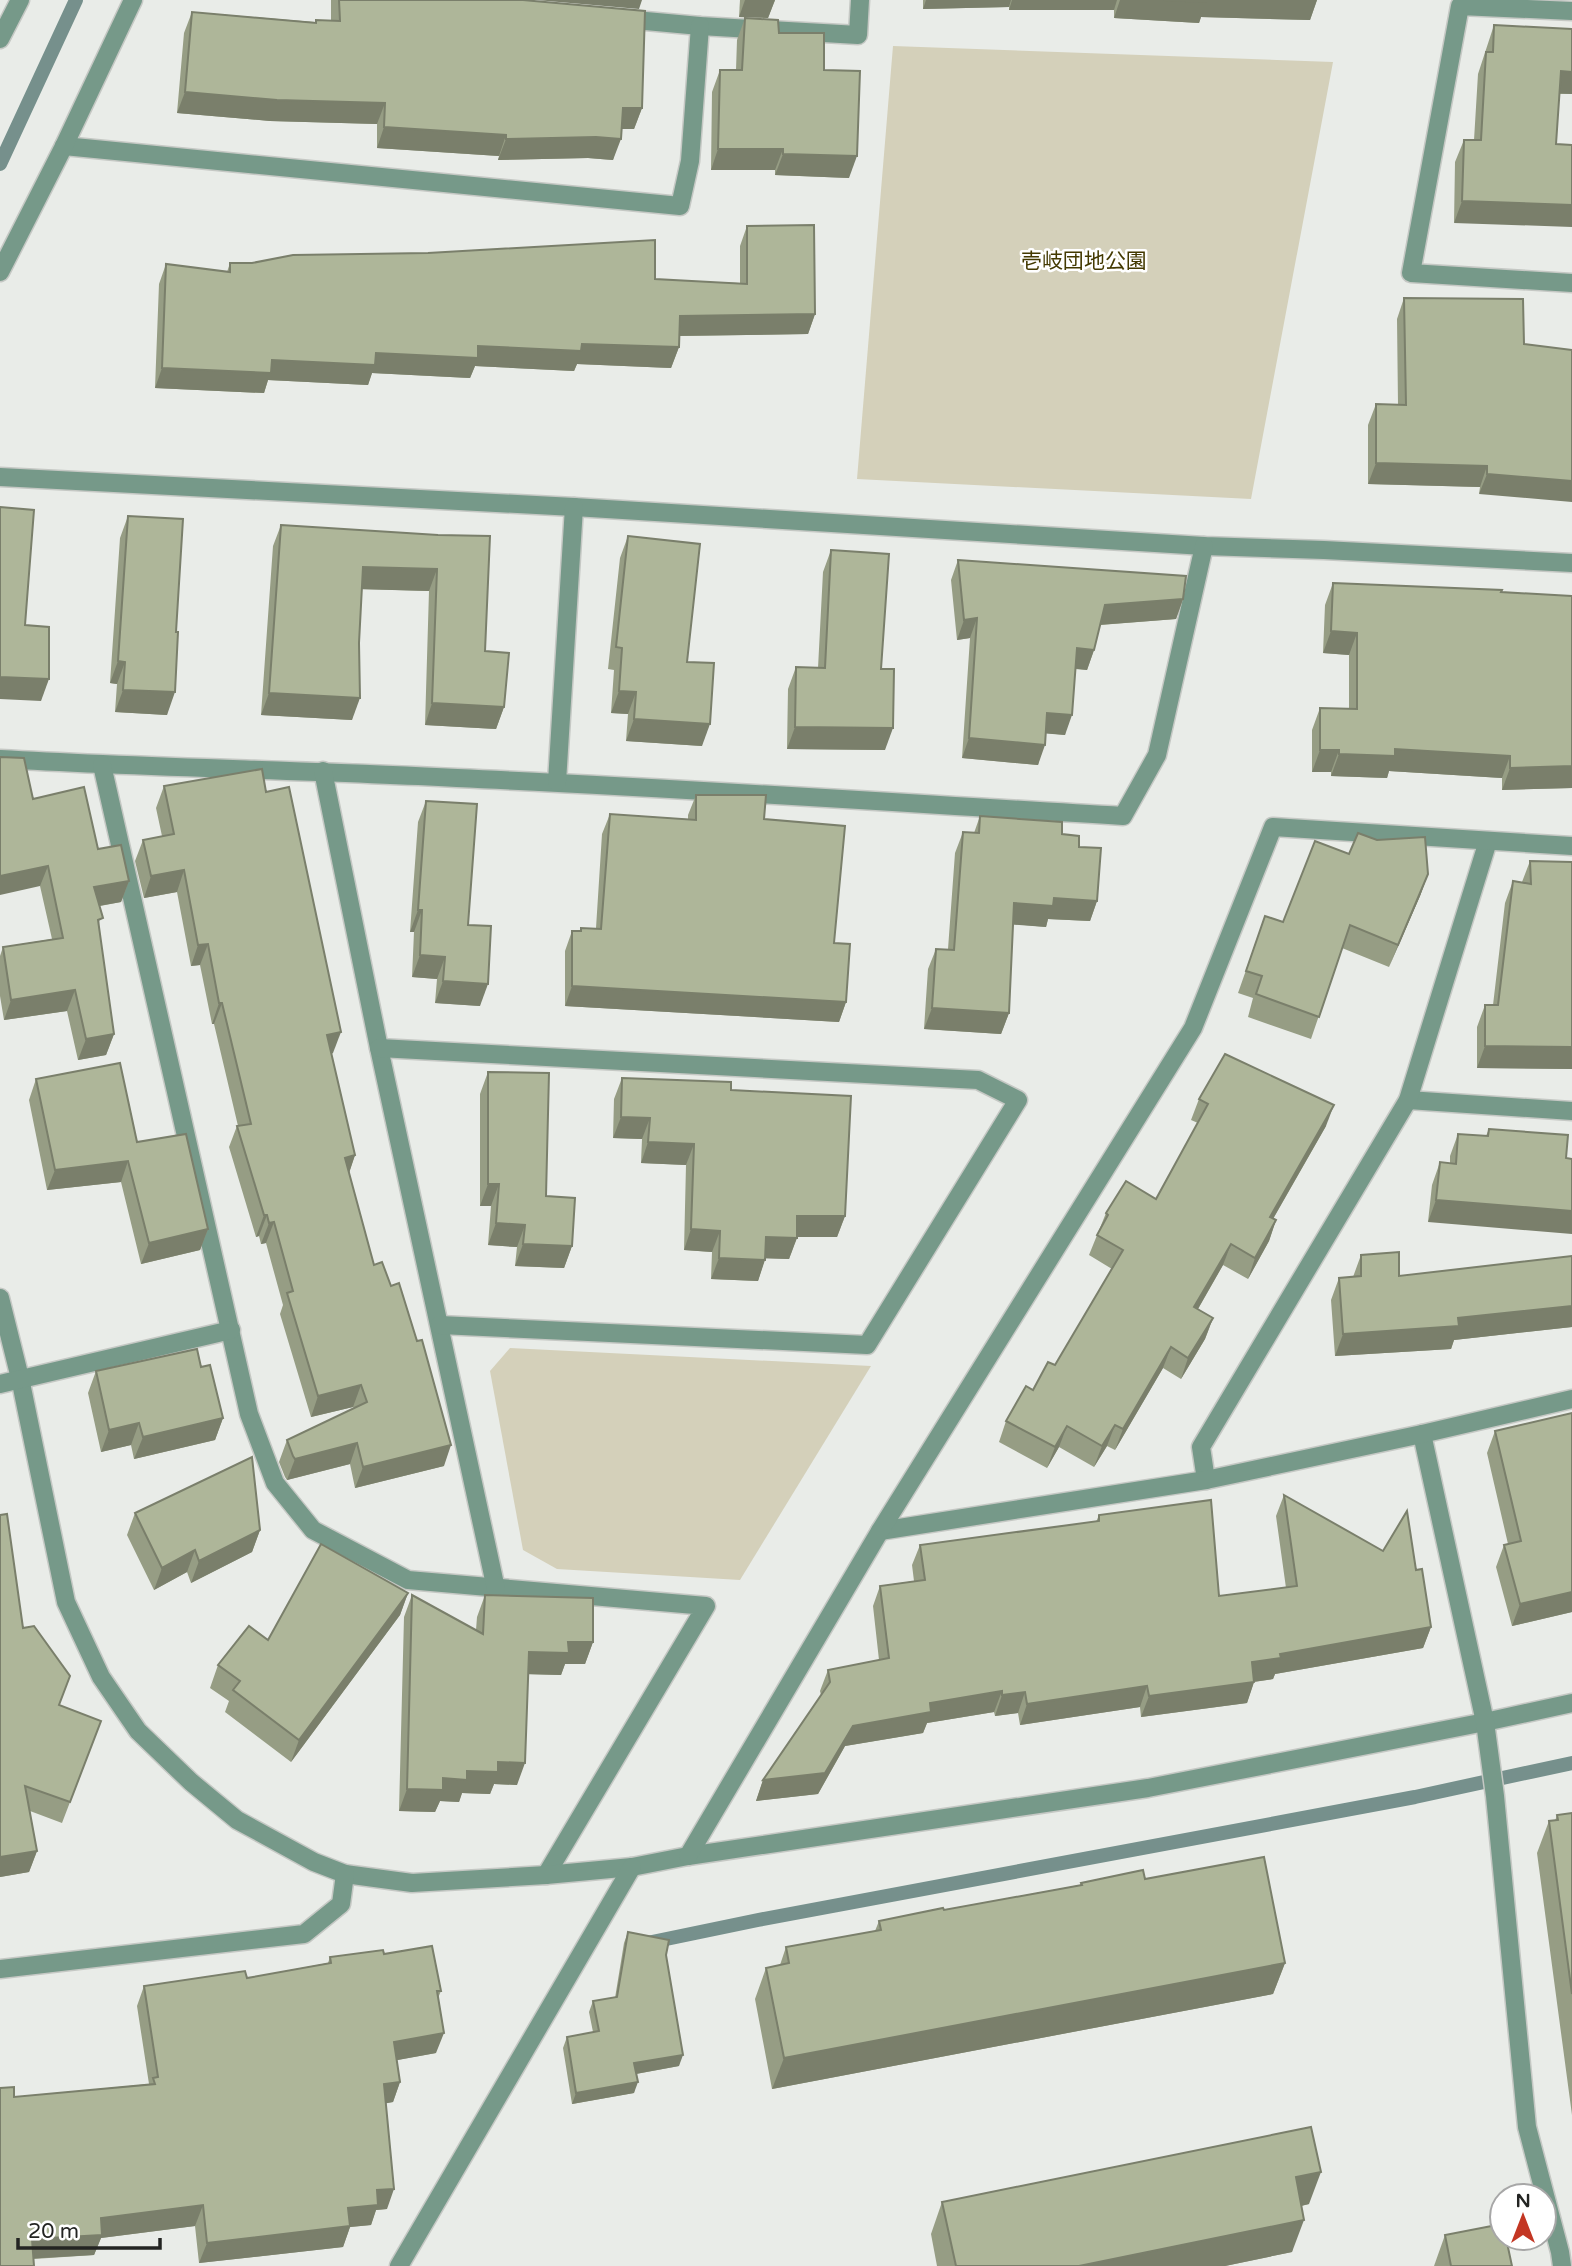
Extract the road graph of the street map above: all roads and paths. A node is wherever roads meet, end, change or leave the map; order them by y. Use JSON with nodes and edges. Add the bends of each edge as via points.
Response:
{"nodes":[{"id":1,"x":20,"y":0,"type":"edge"},
{"id":2,"x":133,"y":0,"type":"edge"},
{"id":3,"x":860,"y":0,"type":"edge"},
{"id":4,"x":1572,"y":11,"type":"edge"},
{"id":5,"x":603,"y":18,"type":"edge"},
{"id":6,"x":700,"y":26,"type":"junction"},
{"id":7,"x":0,"y":39,"type":"edge"},
{"id":8,"x":64,"y":146,"type":"junction"},
{"id":9,"x":0,"y":272,"type":"edge"},
{"id":10,"x":1572,"y":283,"type":"edge"},
{"id":11,"x":0,"y":477,"type":"edge"},
{"id":12,"x":574,"y":507,"type":"junction"},
{"id":13,"x":1204,"y":546,"type":"junction"},
{"id":14,"x":1572,"y":563,"type":"edge"},
{"id":15,"x":0,"y":759,"type":"edge"},
{"id":16,"x":102,"y":765,"type":"junction"},
{"id":17,"x":323,"y":771,"type":"junction"},
{"id":18,"x":557,"y":782,"type":"junction"},
{"id":19,"x":1489,"y":841,"type":"junction"},
{"id":20,"x":1572,"y":846,"type":"edge"},
{"id":21,"x":379,"y":1048,"type":"junction"},
{"id":22,"x":1408,"y":1100,"type":"junction"},
{"id":23,"x":1572,"y":1111,"type":"edge"},
{"id":24,"x":0,"y":1298,"type":"edge"},
{"id":25,"x":440,"y":1325,"type":"junction"},
{"id":26,"x":231,"y":1330,"type":"junction"},
{"id":27,"x":20,"y":1378,"type":"junction"},
{"id":28,"x":0,"y":1384,"type":"edge"},
{"id":29,"x":1572,"y":1399,"type":"edge"},
{"id":30,"x":1422,"y":1434,"type":"junction"},
{"id":31,"x":1206,"y":1480,"type":"junction"},
{"id":32,"x":880,"y":1531,"type":"junction"},
{"id":33,"x":496,"y":1589,"type":"junction"},
{"id":34,"x":1572,"y":1703,"type":"edge"},
{"id":35,"x":1485,"y":1722,"type":"junction"},
{"id":36,"x":688,"y":1856,"type":"junction"},
{"id":37,"x":632,"y":1867,"type":"junction"},
{"id":38,"x":345,"y":1874,"type":"junction"},
{"id":39,"x":546,"y":1875,"type":"junction"},
{"id":40,"x":0,"y":1969,"type":"edge"},
{"id":41,"x":399,"y":2266,"type":"edge"},
{"id":42,"x":1562,"y":2266,"type":"edge"}],
"edges":[{"from":1,"to":7,"type":"street"},
{"from":2,"to":8,"type":"street"},
{"from":3,"to":6,"type":"street","via":[[858,35]]},
{"from":4,"to":10,"type":"street","via":[[1460,6],[1411,273]]},
{"from":5,"to":6,"type":"street"},
{"from":6,"to":8,"type":"street","via":[[690,161],[680,206]]},
{"from":8,"to":9,"type":"street"},
{"from":11,"to":12,"type":"street"},
{"from":12,"to":13,"type":"street"},
{"from":12,"to":18,"type":"street"},
{"from":13,"to":14,"type":"street"},
{"from":13,"to":18,"type":"street","via":[[1157,755],[1123,816]]},
{"from":15,"to":16,"type":"street"},
{"from":16,"to":17,"type":"street"},
{"from":16,"to":26,"type":"street"},
{"from":17,"to":18,"type":"street"},
{"from":17,"to":21,"type":"street"},
{"from":19,"to":20,"type":"street"},
{"from":19,"to":22,"type":"street"},
{"from":19,"to":32,"type":"street","via":[[1273,827],[1193,1028]]},
{"from":21,"to":25,"type":"street"},
{"from":21,"to":25,"type":"street","via":[[978,1080],[1018,1100],[867,1345]]},
{"from":22,"to":23,"type":"street"},
{"from":22,"to":31,"type":"street","via":[[1201,1447]]},
{"from":24,"to":27,"type":"street"},
{"from":25,"to":33,"type":"street"},
{"from":26,"to":27,"type":"street"},
{"from":26,"to":33,"type":"street","via":[[249,1414],[275,1483],[313,1530],[408,1580]]},
{"from":27,"to":28,"type":"street"},
{"from":27,"to":38,"type":"street","via":[[66,1602],[102,1676],[138,1731],[237,1820]]},
{"from":29,"to":30,"type":"street"},
{"from":30,"to":31,"type":"street"},
{"from":30,"to":35,"type":"street"},
{"from":31,"to":32,"type":"street"},
{"from":32,"to":36,"type":"street"},
{"from":33,"to":39,"type":"street","via":[[705,1606]]},
{"from":34,"to":35,"type":"street"},
{"from":35,"to":36,"type":"street","via":[[1149,1788]]},
{"from":35,"to":42,"type":"street","via":[[1527,2127]]},
{"from":36,"to":37,"type":"street"},
{"from":37,"to":39,"type":"street"},
{"from":37,"to":41,"type":"street"},
{"from":38,"to":39,"type":"street","via":[[412,1883]]},
{"from":38,"to":40,"type":"street","via":[[341,1904],[304,1934]]}]}
